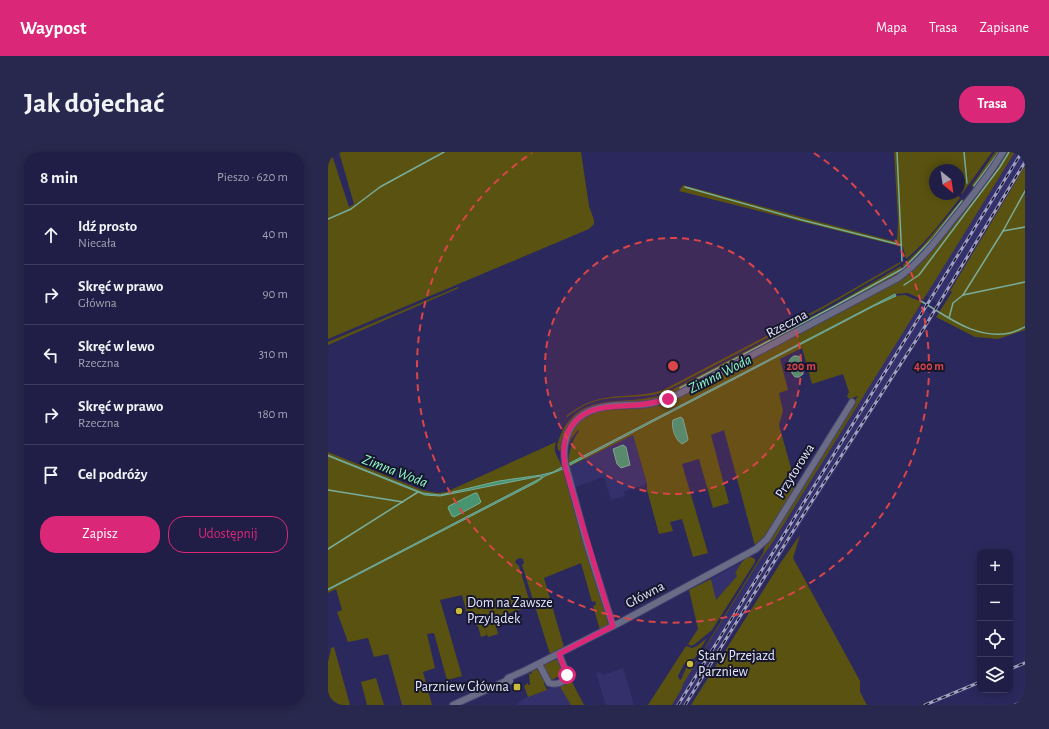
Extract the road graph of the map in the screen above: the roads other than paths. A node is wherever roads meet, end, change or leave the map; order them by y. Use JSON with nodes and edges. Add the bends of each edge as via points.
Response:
{"nodes":[{"id":1,"x":1003,"y":152,"type":"edge"},
{"id":2,"x":852,"y":402,"type":"dead end"},
{"id":3,"x":756,"y":550,"type":"joint"},
{"id":4,"x":613,"y":626,"type":"junction"},
{"id":5,"x":559,"y":654,"type":"junction"},
{"id":6,"x":539,"y":664,"type":"junction"},
{"id":7,"x":453,"y":705,"type":"edge"}],
"edges":[{"from":1,"to":4,"type":"street","name":"Rzeczna","via":[[935,242],[900,277],[672,397],[651,403],[595,409],[575,422],[567,435],[564,448],[566,467]]},
{"from":2,"to":3,"type":"street","name":"Przytorowa","via":[[767,539]]},
{"from":3,"to":4,"type":"street","name":"Główna"},
{"from":4,"to":5,"type":"street","name":"Główna"},
{"from":5,"to":6,"type":"street","name":"Główna"},
{"from":5,"to":6,"type":"street","via":[[567,674],[563,682],[549,683]]},
{"from":6,"to":7,"type":"street","name":"Główna"}]}
